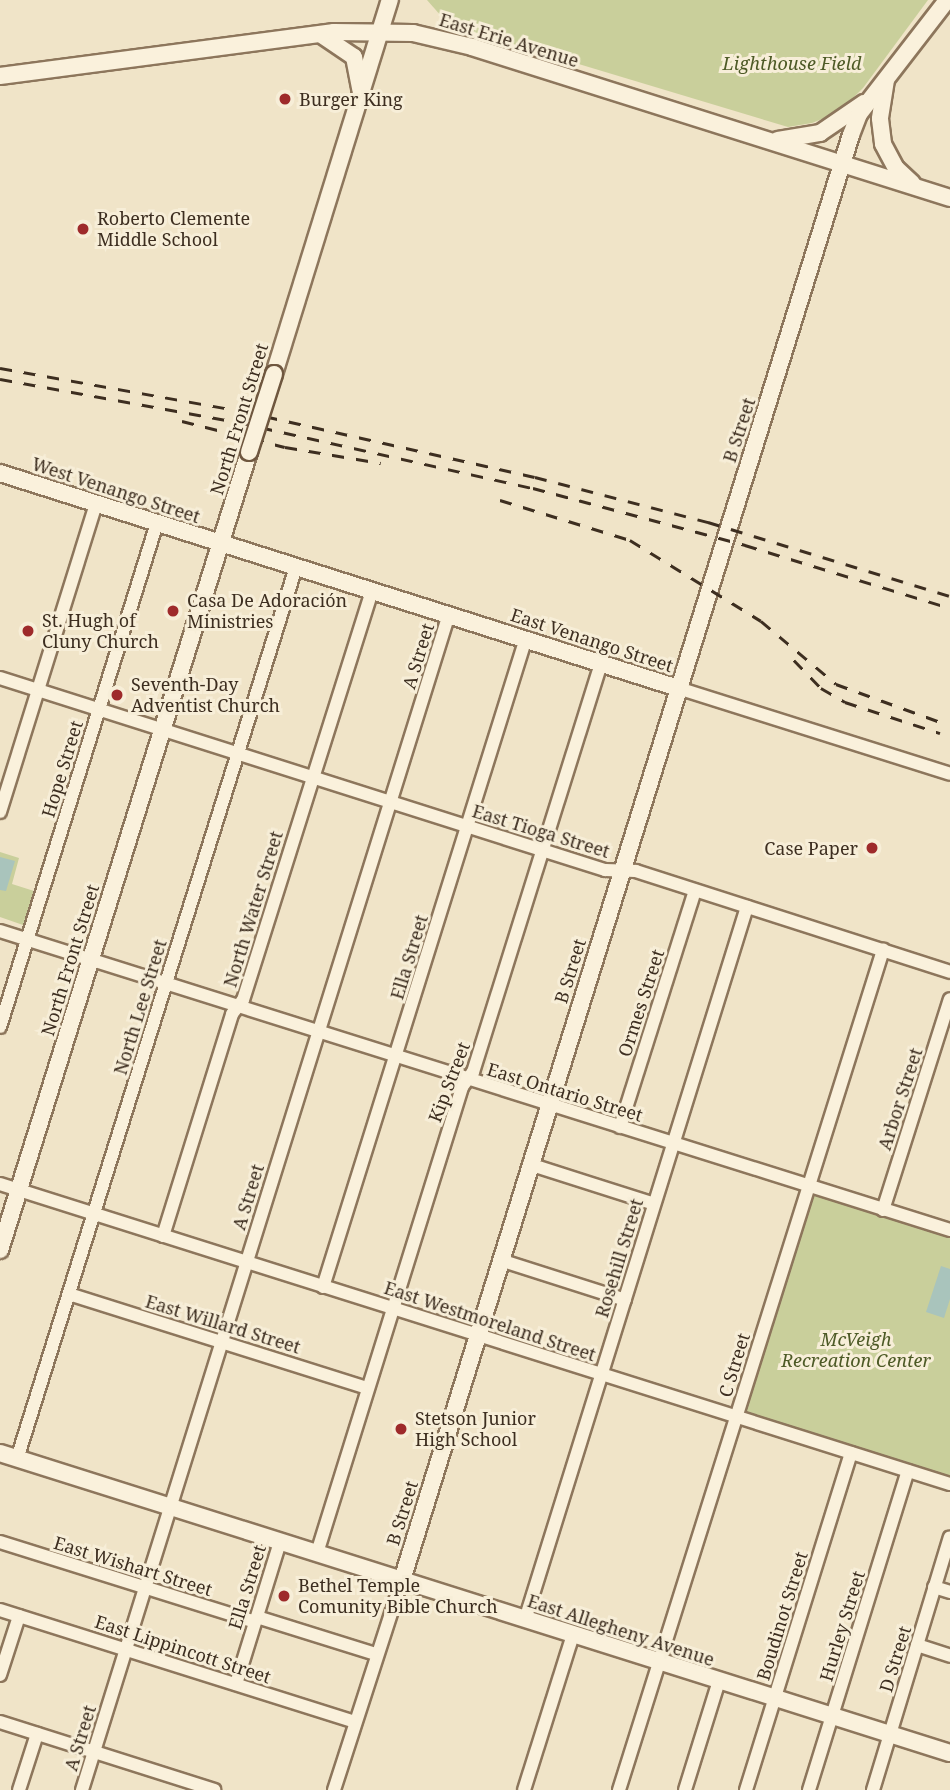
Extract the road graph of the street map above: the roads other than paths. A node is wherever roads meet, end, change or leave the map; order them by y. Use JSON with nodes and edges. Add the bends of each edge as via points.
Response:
{"nodes":[{"id":1,"x":390,"y":0,"type":"edge"},
{"id":2,"x":947,"y":0,"type":"edge"},
{"id":3,"x":381,"y":30,"type":"junction"},
{"id":4,"x":320,"y":34,"type":"junction"},
{"id":5,"x":0,"y":76,"type":"edge"},
{"id":6,"x":886,"y":78,"type":"junction"},
{"id":7,"x":361,"y":96,"type":"junction"},
{"id":8,"x":872,"y":97,"type":"junction"},
{"id":9,"x":761,"y":138,"type":"junction"},
{"id":10,"x":843,"y":164,"type":"junction"},
{"id":11,"x":927,"y":191,"type":"junction"},
{"id":12,"x":950,"y":198,"type":"edge"},
{"id":13,"x":0,"y":473,"type":"edge"},
{"id":14,"x":96,"y":503,"type":"junction"},
{"id":15,"x":157,"y":523,"type":"junction"},
{"id":16,"x":221,"y":543,"type":"junction"},
{"id":17,"x":296,"y":567,"type":"junction"},
{"id":18,"x":372,"y":591,"type":"junction"},
{"id":19,"x":449,"y":614,"type":"junction"},
{"id":20,"x":526,"y":639,"type":"junction"},
{"id":21,"x":601,"y":663,"type":"junction"},
{"id":22,"x":0,"y":678,"type":"edge"},
{"id":23,"x":678,"y":688,"type":"junction"},
{"id":24,"x":38,"y":690,"type":"junction"},
{"id":25,"x":99,"y":709,"type":"junction"},
{"id":26,"x":163,"y":730,"type":"junction"},
{"id":27,"x":237,"y":754,"type":"junction"},
{"id":28,"x":950,"y":774,"type":"edge"},
{"id":29,"x":313,"y":778,"type":"junction"},
{"id":30,"x":391,"y":802,"type":"junction"},
{"id":31,"x":0,"y":812,"type":"edge"},
{"id":32,"x":468,"y":827,"type":"junction"},
{"id":33,"x":543,"y":849,"type":"junction"},
{"id":34,"x":622,"y":872,"type":"junction"},
{"id":35,"x":695,"y":891,"type":"junction"},
{"id":36,"x":747,"y":907,"type":"junction"},
{"id":37,"x":0,"y":932,"type":"edge"},
{"id":38,"x":27,"y":940,"type":"junction"},
{"id":39,"x":883,"y":950,"type":"junction"},
{"id":40,"x":90,"y":961,"type":"junction"},
{"id":41,"x":950,"y":972,"type":"edge"},
{"id":42,"x":166,"y":984,"type":"junction"},
{"id":43,"x":950,"y":999,"type":"edge"},
{"id":44,"x":237,"y":1006,"type":"junction"},
{"id":45,"x":0,"y":1027,"type":"edge"},
{"id":46,"x":318,"y":1032,"type":"junction"},
{"id":47,"x":396,"y":1057,"type":"junction"},
{"id":48,"x":468,"y":1079,"type":"junction"},
{"id":49,"x":549,"y":1105,"type":"junction"},
{"id":50,"x":620,"y":1127,"type":"junction"},
{"id":51,"x":675,"y":1144,"type":"junction"},
{"id":52,"x":529,"y":1164,"type":"junction"},
{"id":53,"x":0,"y":1184,"type":"edge"},
{"id":54,"x":808,"y":1187,"type":"junction"},
{"id":55,"x":19,"y":1190,"type":"junction"},
{"id":56,"x":654,"y":1204,"type":"junction"},
{"id":57,"x":883,"y":1210,"type":"junction"},
{"id":58,"x":93,"y":1213,"type":"junction"},
{"id":59,"x":950,"y":1230,"type":"edge"},
{"id":60,"x":163,"y":1236,"type":"junction"},
{"id":61,"x":0,"y":1250,"type":"edge"},
{"id":62,"x":500,"y":1260,"type":"junction"},
{"id":63,"x":246,"y":1262,"type":"junction"},
{"id":64,"x":323,"y":1287,"type":"junction"},
{"id":65,"x":69,"y":1294,"type":"junction"},
{"id":66,"x":625,"y":1300,"type":"junction"},
{"id":67,"x":393,"y":1308,"type":"junction"},
{"id":68,"x":476,"y":1335,"type":"junction"},
{"id":69,"x":222,"y":1342,"type":"junction"},
{"id":70,"x":602,"y":1374,"type":"junction"},
{"id":71,"x":367,"y":1388,"type":"junction"},
{"id":72,"x":736,"y":1417,"type":"junction"},
{"id":73,"x":0,"y":1453,"type":"edge"},
{"id":74,"x":851,"y":1453,"type":"junction"},
{"id":75,"x":17,"y":1459,"type":"junction"},
{"id":76,"x":908,"y":1471,"type":"junction"},
{"id":77,"x":950,"y":1485,"type":"edge"},
{"id":78,"x":170,"y":1507,"type":"junction"},
{"id":79,"x":950,"y":1537,"type":"edge"},
{"id":80,"x":0,"y":1542,"type":"edge"},
{"id":81,"x":280,"y":1542,"type":"junction"},
{"id":82,"x":317,"y":1553,"type":"junction"},
{"id":83,"x":402,"y":1580,"type":"junction"},
{"id":84,"x":934,"y":1587,"type":"junction"},
{"id":85,"x":144,"y":1588,"type":"junction"},
{"id":86,"x":950,"y":1592,"type":"edge"},
{"id":87,"x":0,"y":1610,"type":"edge"},
{"id":88,"x":19,"y":1616,"type":"junction"},
{"id":89,"x":256,"y":1619,"type":"junction"},
{"id":90,"x":525,"y":1620,"type":"junction"},
{"id":91,"x":573,"y":1635,"type":"junction"},
{"id":92,"x":917,"y":1645,"type":"junction"},
{"id":93,"x":126,"y":1649,"type":"junction"},
{"id":94,"x":376,"y":1654,"type":"junction"},
{"id":95,"x":950,"y":1656,"type":"edge"},
{"id":96,"x":659,"y":1662,"type":"junction"},
{"id":97,"x":0,"y":1675,"type":"edge"},
{"id":98,"x":719,"y":1681,"type":"junction"},
{"id":99,"x":236,"y":1684,"type":"junction"},
{"id":100,"x":774,"y":1698,"type":"junction"},
{"id":101,"x":832,"y":1716,"type":"junction"},
{"id":102,"x":0,"y":1722,"type":"edge"},
{"id":103,"x":355,"y":1722,"type":"junction"},
{"id":104,"x":37,"y":1734,"type":"junction"},
{"id":105,"x":890,"y":1734,"type":"junction"},
{"id":106,"x":94,"y":1752,"type":"junction"},
{"id":107,"x":950,"y":1753,"type":"edge"},
{"id":108,"x":172,"y":1776,"type":"junction"},
{"id":109,"x":19,"y":1790,"type":"edge"},
{"id":110,"x":82,"y":1790,"type":"edge"},
{"id":111,"x":167,"y":1790,"type":"edge"},
{"id":112,"x":215,"y":1790,"type":"edge"},
{"id":113,"x":334,"y":1790,"type":"edge"},
{"id":114,"x":524,"y":1790,"type":"edge"},
{"id":115,"x":619,"y":1790,"type":"edge"},
{"id":116,"x":685,"y":1790,"type":"edge"},
{"id":117,"x":746,"y":1790,"type":"edge"},
{"id":118,"x":809,"y":1790,"type":"edge"},
{"id":119,"x":873,"y":1790,"type":"edge"}],
"edges":[{"from":1,"to":3,"type":"main road","name":"North Front Street"},
{"from":2,"to":6,"type":"main road"},
{"from":3,"to":4,"type":"main road","name":"East Erie Avenue"},
{"from":3,"to":7,"type":"main road","name":"North Front Street"},
{"from":3,"to":9,"type":"main road","name":"East Erie Avenue","via":[[456,42]]},
{"from":4,"to":5,"type":"main road","name":"East Erie Avenue"},
{"from":4,"to":7,"type":"main road","via":[[354,57]]},
{"from":6,"to":8,"type":"main road"},
{"from":6,"to":11,"type":"main road","via":[[880,119],[883,144],[896,168]]},
{"from":7,"to":16,"type":"main road","name":"North Front Street","bridge":true},
{"from":8,"to":9,"type":"main road","via":[[820,133]]},
{"from":8,"to":10,"type":"main road","name":"B Street","via":[[859,114]]},
{"from":9,"to":10,"type":"main road","name":"East Erie Avenue"},
{"from":10,"to":11,"type":"main road","name":"East Erie Avenue"},
{"from":10,"to":23,"type":"main road","name":"B Street"},
{"from":11,"to":12,"type":"main road","name":"East Erie Avenue"},
{"from":13,"to":14,"type":"main road","name":"West Venango Street"},
{"from":14,"to":15,"type":"main road","name":"West Venango Street"},
{"from":14,"to":24,"type":"street"},
{"from":15,"to":16,"type":"main road","name":"West Venango Street"},
{"from":15,"to":25,"type":"street","name":"Hope Street"},
{"from":16,"to":17,"type":"main road","name":"East Venango Street"},
{"from":16,"to":26,"type":"main road","name":"North Front Street"},
{"from":17,"to":18,"type":"main road","name":"East Venango Street"},
{"from":17,"to":27,"type":"street","name":"North Lee Street"},
{"from":18,"to":19,"type":"main road","name":"East Venango Street"},
{"from":18,"to":29,"type":"street","name":"North Water Street"},
{"from":19,"to":20,"type":"main road","name":"East Venango Street"},
{"from":19,"to":30,"type":"street","name":"A Street"},
{"from":20,"to":21,"type":"main road","name":"East Venango Street"},
{"from":20,"to":32,"type":"street","name":"Ella Street"},
{"from":21,"to":23,"type":"main road","name":"East Venango Street"},
{"from":21,"to":33,"type":"street","name":"Kip Street"},
{"from":22,"to":24,"type":"street","name":"East Tioga Street"},
{"from":23,"to":28,"type":"street","name":"East Venango Street"},
{"from":23,"to":34,"type":"main road","name":"B Street"},
{"from":24,"to":25,"type":"street","name":"East Tioga Street"},
{"from":24,"to":31,"type":"street"},
{"from":25,"to":26,"type":"street","name":"East Tioga Street"},
{"from":25,"to":38,"type":"street","name":"Hope Street"},
{"from":26,"to":27,"type":"street","name":"East Tioga Street"},
{"from":26,"to":40,"type":"main road","name":"North Front Street"},
{"from":27,"to":29,"type":"street","name":"East Tioga Street"},
{"from":27,"to":42,"type":"street","name":"North Lee Street"},
{"from":29,"to":30,"type":"street","name":"East Tioga Street"},
{"from":29,"to":44,"type":"street","name":"North Water Street","via":[[243,1000]]},
{"from":30,"to":32,"type":"street","name":"East Tioga Street"},
{"from":30,"to":46,"type":"street","name":"A Street"},
{"from":32,"to":33,"type":"street","name":"East Tioga Street"},
{"from":32,"to":47,"type":"street","name":"Ella Street"},
{"from":33,"to":34,"type":"street","name":"East Tioga Street"},
{"from":33,"to":48,"type":"street","name":"Kip Street"},
{"from":34,"to":35,"type":"street","name":"East Tioga Street","via":[[636,871]]},
{"from":34,"to":49,"type":"main road","name":"B Street"},
{"from":35,"to":36,"type":"street","name":"East Tioga Street"},
{"from":35,"to":50,"type":"street","name":"Ormes Street"},
{"from":36,"to":39,"type":"street","name":"East Tioga Street"},
{"from":36,"to":51,"type":"street","name":"Rosehill Street"},
{"from":37,"to":38,"type":"street","name":"East Ontario Street"},
{"from":38,"to":40,"type":"street","name":"East Ontario Street"},
{"from":38,"to":45,"type":"street","name":"Hope Street"},
{"from":39,"to":41,"type":"street","name":"East Tioga Street"},
{"from":39,"to":54,"type":"street","name":"C Street"},
{"from":40,"to":42,"type":"street","name":"East Ontario Street"},
{"from":40,"to":55,"type":"main road","name":"North Front Street"},
{"from":42,"to":44,"type":"street","name":"East Ontario Street"},
{"from":42,"to":58,"type":"street","name":"North Lee Street"},
{"from":43,"to":57,"type":"street","name":"Arbor Street"},
{"from":44,"to":46,"type":"street","name":"East Ontario Street"},
{"from":44,"to":60,"type":"street","name":"North Water Street"},
{"from":46,"to":47,"type":"street","name":"East Ontario Street"},
{"from":46,"to":63,"type":"street","name":"A Street"},
{"from":47,"to":48,"type":"street","name":"East Ontario Street"},
{"from":47,"to":64,"type":"street","name":"Ella Street"},
{"from":48,"to":49,"type":"street","name":"East Ontario Street"},
{"from":48,"to":67,"type":"street","name":"Kip Street"},
{"from":49,"to":50,"type":"street","name":"East Ontario Street"},
{"from":49,"to":52,"type":"main road","name":"B Street"},
{"from":50,"to":51,"type":"street","name":"East Ontario Street"},
{"from":51,"to":54,"type":"street","name":"East Ontario Street"},
{"from":51,"to":56,"type":"street","name":"Rosehill Street"},
{"from":52,"to":56,"type":"street"},
{"from":52,"to":62,"type":"main road","name":"B Street"},
{"from":53,"to":55,"type":"street","name":"East Westmoreland Street"},
{"from":54,"to":57,"type":"street","name":"East Ontario Street"},
{"from":54,"to":72,"type":"street","name":"C Street"},
{"from":55,"to":58,"type":"street","name":"East Westmoreland Street"},
{"from":55,"to":61,"type":"main road","name":"North Front Street"},
{"from":56,"to":66,"type":"street","name":"Rosehill Street"},
{"from":57,"to":59,"type":"street","name":"East Ontario Street"},
{"from":58,"to":60,"type":"street","name":"East Westmoreland Street"},
{"from":58,"to":65,"type":"street","name":"North Lee Street"},
{"from":60,"to":63,"type":"street","name":"East Westmoreland Street"},
{"from":62,"to":66,"type":"street"},
{"from":62,"to":68,"type":"main road","name":"B Street"},
{"from":63,"to":64,"type":"street","name":"East Westmoreland Street"},
{"from":63,"to":69,"type":"street","name":"A Street"},
{"from":64,"to":67,"type":"street","name":"East Westmoreland Street"},
{"from":65,"to":69,"type":"street","name":"East Willard Street"},
{"from":65,"to":75,"type":"street","name":"North Lee Street"},
{"from":66,"to":70,"type":"street","name":"Rosehill Street"},
{"from":67,"to":68,"type":"street","name":"East Westmoreland Street"},
{"from":67,"to":71,"type":"street","name":"Kip Street"},
{"from":68,"to":70,"type":"street","name":"East Westmoreland Street"},
{"from":68,"to":83,"type":"main road","name":"B Street"},
{"from":69,"to":71,"type":"street","name":"East Willard Street"},
{"from":69,"to":78,"type":"street","name":"A Street"},
{"from":70,"to":72,"type":"street","name":"East Westmoreland Street"},
{"from":70,"to":90,"type":"street","name":"Rosehill Street"},
{"from":71,"to":82,"type":"street","name":"Kip Street"},
{"from":72,"to":74,"type":"street","name":"East Westmoreland Street"},
{"from":72,"to":96,"type":"street","name":"C Street"},
{"from":73,"to":75,"type":"main road","name":"East Allegheny Avenue"},
{"from":74,"to":76,"type":"street","name":"East Westmoreland Street"},
{"from":74,"to":100,"type":"street","name":"Boudinot Street"},
{"from":75,"to":78,"type":"main road","name":"East Allegheny Avenue"},
{"from":76,"to":77,"type":"street","name":"East Westmoreland Street"},
{"from":76,"to":101,"type":"street","name":"Hurley Street"},
{"from":78,"to":81,"type":"main road","name":"East Allegheny Avenue"},
{"from":78,"to":85,"type":"street","name":"A Street"},
{"from":79,"to":84,"type":"street","name":"D Street"},
{"from":80,"to":85,"type":"street","name":"East Wishart Street"},
{"from":81,"to":82,"type":"main road","name":"East Allegheny Avenue"},
{"from":81,"to":89,"type":"street","name":"Ella Street"},
{"from":82,"to":83,"type":"main road","name":"East Allegheny Avenue"},
{"from":83,"to":90,"type":"main road","name":"East Allegheny Avenue"},
{"from":83,"to":94,"type":"street","name":"B Street"},
{"from":84,"to":86,"type":"street"},
{"from":84,"to":92,"type":"street","name":"D Street"},
{"from":85,"to":89,"type":"street","name":"East Wishart Street"},
{"from":85,"to":93,"type":"street","name":"A Street"},
{"from":87,"to":88,"type":"street","name":"East Lippincott Street"},
{"from":88,"to":93,"type":"street","name":"East Lippincott Street"},
{"from":88,"to":97,"type":"street"},
{"from":89,"to":94,"type":"street","name":"East Wishart Street"},
{"from":89,"to":99,"type":"street","name":"Ella Street"},
{"from":90,"to":91,"type":"main road","name":"East Allegheny Avenue"},
{"from":91,"to":96,"type":"main road","name":"East Allegheny Avenue"},
{"from":91,"to":114,"type":"street"},
{"from":92,"to":95,"type":"street"},
{"from":92,"to":105,"type":"street","name":"D Street"},
{"from":93,"to":99,"type":"street","name":"East Lippincott Street"},
{"from":93,"to":106,"type":"street","name":"A Street"},
{"from":94,"to":103,"type":"street","name":"B Street"},
{"from":96,"to":98,"type":"main road","name":"East Allegheny Avenue"},
{"from":96,"to":115,"type":"street","name":"C Street"},
{"from":98,"to":100,"type":"main road","name":"East Allegheny Avenue"},
{"from":98,"to":116,"type":"street"},
{"from":99,"to":103,"type":"street","name":"East Lippincott Street"},
{"from":100,"to":101,"type":"main road","name":"East Allegheny Avenue"},
{"from":100,"to":117,"type":"street","name":"Boudinot Street"},
{"from":101,"to":105,"type":"main road","name":"East Allegheny Avenue"},
{"from":101,"to":118,"type":"street","name":"Hurley Street"},
{"from":102,"to":104,"type":"street"},
{"from":103,"to":113,"type":"street","name":"B Street"},
{"from":104,"to":106,"type":"street"},
{"from":104,"to":109,"type":"street"},
{"from":105,"to":107,"type":"main road","name":"East Allegheny Avenue"},
{"from":105,"to":119,"type":"street","name":"D Street"},
{"from":106,"to":108,"type":"street"},
{"from":106,"to":110,"type":"street","name":"A Street"},
{"from":108,"to":111,"type":"street"},
{"from":108,"to":112,"type":"street"}]}
